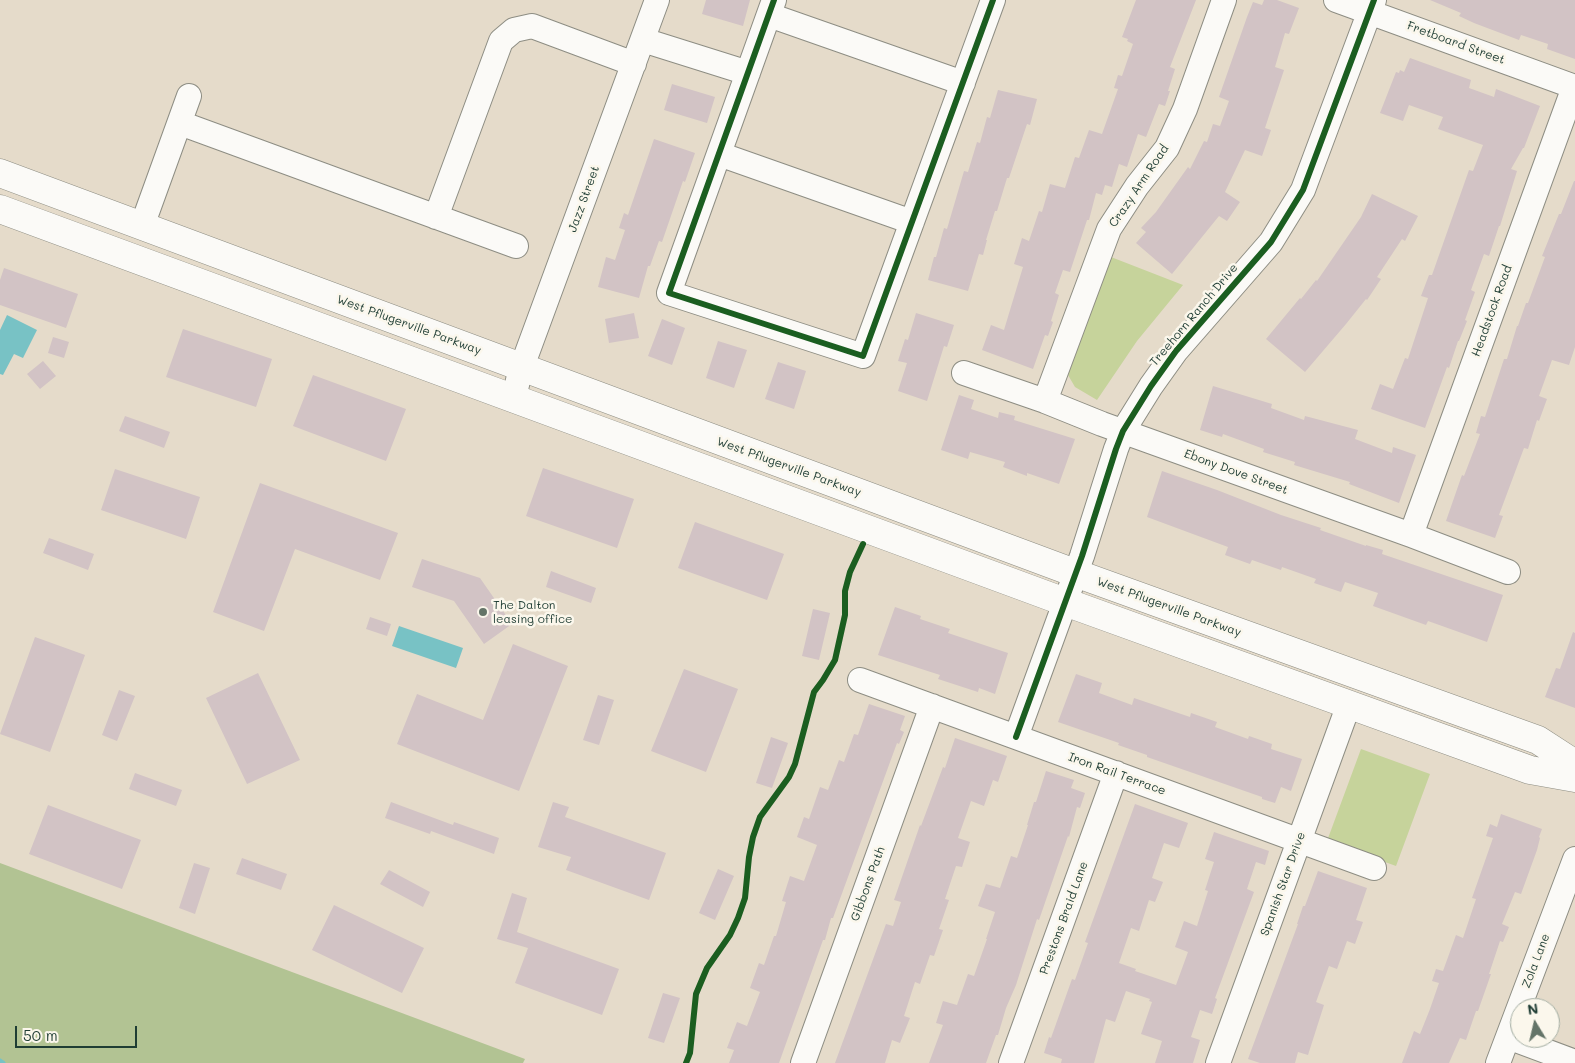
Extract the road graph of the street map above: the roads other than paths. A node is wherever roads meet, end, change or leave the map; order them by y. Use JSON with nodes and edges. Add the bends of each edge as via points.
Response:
{"nodes":[{"id":1,"x":657,"y":0,"type":"edge"},
{"id":2,"x":993,"y":0,"type":"edge"},
{"id":3,"x":1224,"y":0,"type":"edge"},
{"id":4,"x":1336,"y":0,"type":"edge"},
{"id":5,"x":1371,"y":6,"type":"edge"},
{"id":6,"x":771,"y":7,"type":"edge"},
{"id":7,"x":638,"y":53,"type":"junction"},
{"id":8,"x":745,"y":81,"type":"junction"},
{"id":9,"x":963,"y":83,"type":"junction"},
{"id":10,"x":1574,"y":87,"type":"edge"},
{"id":11,"x":189,"y":96,"type":"dead end"},
{"id":12,"x":180,"y":123,"type":"junction"},
{"id":13,"x":719,"y":154,"type":"junction"},
{"id":14,"x":0,"y":173,"type":"edge"},
{"id":15,"x":0,"y":209,"type":"edge"},
{"id":16,"x":436,"y":217,"type":"junction"},
{"id":17,"x":912,"y":222,"type":"junction"},
{"id":18,"x":142,"y":226,"type":"junction"},
{"id":19,"x":516,"y":246,"type":"dead end"},
{"id":20,"x":521,"y":367,"type":"junction"},
{"id":21,"x":964,"y":374,"type":"dead end"},
{"id":22,"x":514,"y":398,"type":"junction"},
{"id":23,"x":1045,"y":402,"type":"junction"},
{"id":24,"x":1123,"y":431,"type":"junction"},
{"id":25,"x":1411,"y":535,"type":"junction"},
{"id":26,"x":1508,"y":572,"type":"dead end"},
{"id":27,"x":1075,"y":573,"type":"junction"},
{"id":28,"x":1065,"y":602,"type":"junction"},
{"id":29,"x":860,"y":680,"type":"dead end"},
{"id":30,"x":1349,"y":704,"type":"junction"},
{"id":31,"x":932,"y":706,"type":"junction"},
{"id":32,"x":1016,"y":736,"type":"junction"},
{"id":33,"x":1575,"y":764,"type":"edge"},
{"id":34,"x":1116,"y":773,"type":"junction"},
{"id":35,"x":1575,"y":778,"type":"edge"},
{"id":36,"x":1299,"y":840,"type":"junction"},
{"id":37,"x":1575,"y":859,"type":"edge"},
{"id":38,"x":1374,"y":868,"type":"dead end"},
{"id":39,"x":1508,"y":1037,"type":"junction"},
{"id":40,"x":1575,"y":1062,"type":"edge"},
{"id":41,"x":803,"y":1063,"type":"edge"},
{"id":42,"x":1011,"y":1063,"type":"edge"},
{"id":43,"x":1218,"y":1063,"type":"edge"},
{"id":44,"x":1498,"y":1063,"type":"edge"}],
"edges":[{"from":1,"to":7,"type":"street","name":"Jazz Street"},
{"from":2,"to":9,"type":"street"},
{"from":3,"to":23,"type":"street","name":"Crazy Arm Road","via":[[1185,109],[1167,148],[1109,229]]},
{"from":4,"to":5,"type":"street","name":"Fretboard Street"},
{"from":5,"to":10,"type":"street","name":"Fretboard Street","via":[[1391,19]]},
{"from":5,"to":24,"type":"street","name":"Treehorn Ranch Drive","via":[[1303,190],[1271,242],[1176,351]]},
{"from":6,"to":8,"type":"street"},
{"from":6,"to":9,"type":"street"},
{"from":7,"to":8,"type":"street","via":[[693,64]]},
{"from":7,"to":16,"type":"street","via":[[532,26],[514,30],[501,41]]},
{"from":7,"to":20,"type":"street","name":"Jazz Street"},
{"from":8,"to":13,"type":"street"},
{"from":9,"to":17,"type":"street"},
{"from":10,"to":25,"type":"street","name":"Headstock Road"},
{"from":11,"to":12,"type":"street"},
{"from":12,"to":16,"type":"street"},
{"from":12,"to":18,"type":"street"},
{"from":13,"to":17,"type":"street"},
{"from":13,"to":17,"type":"street","via":[[669,293],[862,356]]},
{"from":14,"to":18,"type":"main road","name":"West Pflugerville Parkway"},
{"from":15,"to":22,"type":"main road"},
{"from":16,"to":19,"type":"street"},
{"from":18,"to":20,"type":"main road","name":"West Pflugerville Parkway"},
{"from":20,"to":22,"type":"street","name":"Jazz Street"},
{"from":20,"to":27,"type":"main road","name":"West Pflugerville Parkway"},
{"from":21,"to":23,"type":"street","name":"Ebony Dove Street"},
{"from":22,"to":28,"type":"main road"},
{"from":23,"to":24,"type":"street","name":"Ebony Dove Street"},
{"from":24,"to":25,"type":"street","name":"Ebony Dove Street"},
{"from":24,"to":27,"type":"street","name":"Treehorn Ranch Drive"},
{"from":25,"to":26,"type":"street","name":"Ebony Dove Street"},
{"from":27,"to":28,"type":"street","name":"Treehorn Ranch Drive"},
{"from":27,"to":33,"type":"main road","name":"West Pflugerville Parkway","via":[[1538,740]]},
{"from":28,"to":30,"type":"main road"},
{"from":28,"to":32,"type":"street","name":"Treehorn Ranch Drive"},
{"from":29,"to":31,"type":"street","name":"Iron Rail Terrace"},
{"from":30,"to":35,"type":"main road","via":[[1530,770]]},
{"from":30,"to":36,"type":"street","name":"Spanish Star Drive"},
{"from":31,"to":32,"type":"street","name":"Iron Rail Terrace"},
{"from":31,"to":41,"type":"street","name":"Gibbons Path"},
{"from":32,"to":34,"type":"street","name":"Iron Rail Terrace"},
{"from":34,"to":36,"type":"street","name":"Iron Rail Terrace"},
{"from":34,"to":42,"type":"street","name":"Prestons Braid Lane"},
{"from":36,"to":38,"type":"street","name":"Iron Rail Terrace"},
{"from":36,"to":43,"type":"street","name":"Spanish Star Drive"},
{"from":37,"to":39,"type":"street","name":"Zola Lane"},
{"from":39,"to":40,"type":"street"},
{"from":39,"to":44,"type":"street","name":"Zola Lane"}]}
